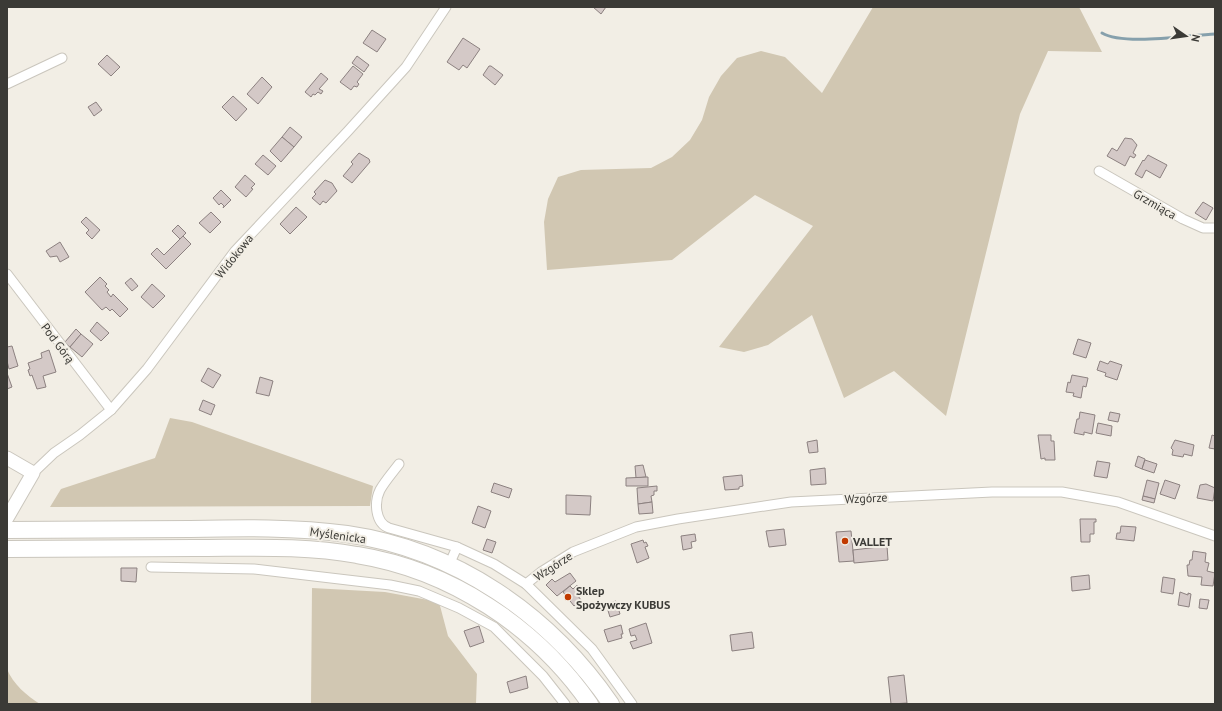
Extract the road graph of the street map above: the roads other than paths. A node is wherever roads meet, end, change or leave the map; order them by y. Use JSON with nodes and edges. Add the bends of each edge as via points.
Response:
{"nodes":[{"id":1,"x":446,"y":7,"type":"edge"},
{"id":2,"x":62,"y":58,"type":"dead end"},
{"id":3,"x":7,"y":84,"type":"edge"},
{"id":4,"x":1099,"y":171,"type":"dead end"},
{"id":5,"x":1215,"y":228,"type":"edge"},
{"id":6,"x":7,"y":274,"type":"edge"},
{"id":7,"x":111,"y":410,"type":"junction"},
{"id":8,"x":7,"y":458,"type":"edge"},
{"id":9,"x":399,"y":464,"type":"dead end"},
{"id":10,"x":33,"y":473,"type":"junction"},
{"id":11,"x":7,"y":518,"type":"edge"},
{"id":12,"x":7,"y":530,"type":"edge"},
{"id":13,"x":1215,"y":536,"type":"edge"},
{"id":14,"x":457,"y":547,"type":"junction"},
{"id":15,"x":7,"y":549,"type":"edge"},
{"id":16,"x":449,"y":565,"type":"junction"},
{"id":17,"x":151,"y":567,"type":"dead end"},
{"id":18,"x":526,"y":584,"type":"junction"},
{"id":19,"x":561,"y":617,"type":"junction"},
{"id":20,"x":550,"y":632,"type":"junction"},
{"id":21,"x":565,"y":704,"type":"edge"},
{"id":22,"x":590,"y":704,"type":"edge"},
{"id":23,"x":611,"y":704,"type":"edge"},
{"id":24,"x":632,"y":704,"type":"edge"}],
"edges":[{"from":1,"to":7,"type":"street","name":"Widokowa","via":[[406,67],[235,251],[147,370]]},
{"from":2,"to":3,"type":"street"},
{"from":4,"to":5,"type":"street","name":"Grzmiąca","via":[[1183,219],[1203,228]]},
{"from":6,"to":7,"type":"street","name":"Pod Górą"},
{"from":7,"to":10,"type":"street","name":"Widokowa","via":[[54,452]]},
{"from":8,"to":10,"type":"street"},
{"from":9,"to":14,"type":"street","via":[[378,495],[377,514],[381,523],[389,528]]},
{"from":10,"to":11,"type":"street"},
{"from":12,"to":16,"type":"highway","name":"Myślenicka","via":[[304,530],[348,534],[384,542]]},
{"from":13,"to":18,"type":"street","name":"Wzgórze","via":[[1118,502],[1062,492],[992,492],[791,502],[636,527],[573,552]]},
{"from":14,"to":16,"type":"street"},
{"from":14,"to":18,"type":"street","via":[[494,564]]},
{"from":15,"to":22,"type":"highway","name":"Myślenicka","via":[[311,550],[358,555],[393,563],[457,588],[510,621],[552,658]]},
{"from":16,"to":20,"type":"highway","name":"Myślenicka","via":[[507,598]]},
{"from":17,"to":21,"type":"street","via":[[254,569],[390,584],[419,591],[459,608],[494,628],[543,676]]},
{"from":18,"to":19,"type":"street"},
{"from":19,"to":20,"type":"street"},
{"from":19,"to":24,"type":"street","via":[[592,649]]},
{"from":20,"to":23,"type":"highway","name":"Myślenicka","via":[[584,668]]}]}
